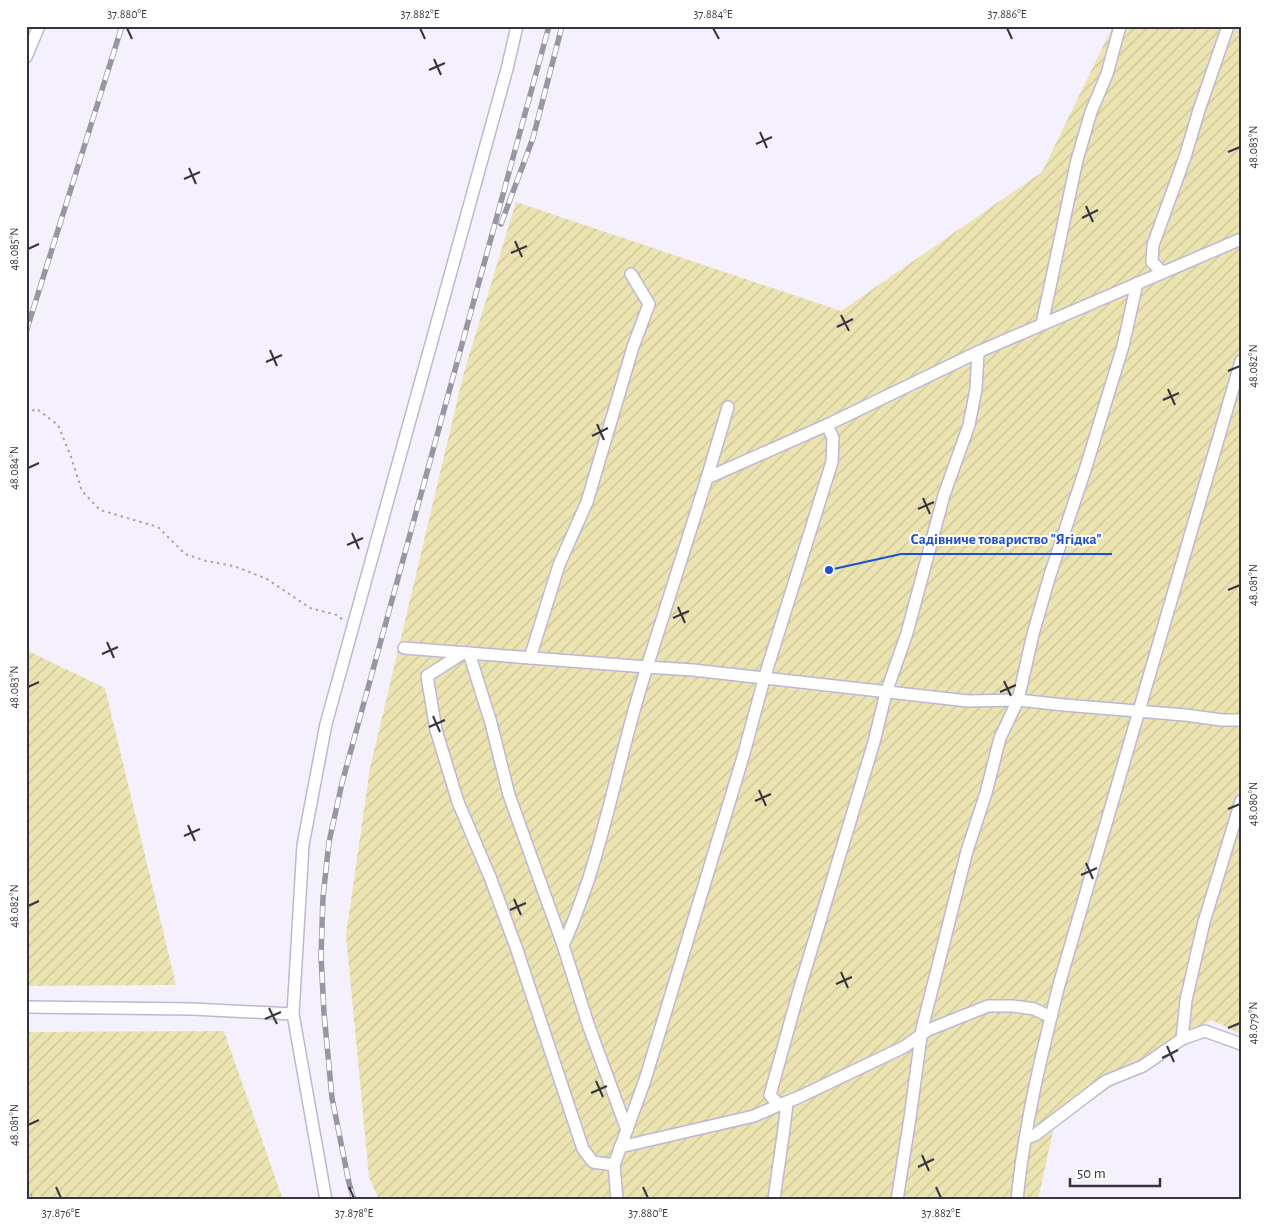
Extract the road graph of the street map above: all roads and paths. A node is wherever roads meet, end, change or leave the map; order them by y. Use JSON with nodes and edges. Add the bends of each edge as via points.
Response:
{"nodes":[{"id":1,"x":39,"y":26,"type":"edge"},
{"id":2,"x":517,"y":26,"type":"edge"},
{"id":3,"x":1120,"y":26,"type":"edge"},
{"id":4,"x":1228,"y":26,"type":"edge"},
{"id":5,"x":26,"y":58,"type":"edge"},
{"id":6,"x":1241,"y":239,"type":"edge"},
{"id":7,"x":1162,"y":272,"type":"junction"},
{"id":8,"x":631,"y":274,"type":"dead end"},
{"id":9,"x":1137,"y":283,"type":"junction"},
{"id":10,"x":1042,"y":324,"type":"junction"},
{"id":11,"x":978,"y":352,"type":"junction"},
{"id":12,"x":1241,"y":361,"type":"edge"},
{"id":13,"x":728,"y":407,"type":"dead end"},
{"id":14,"x":26,"y":414,"type":"edge"},
{"id":15,"x":827,"y":425,"type":"junction"},
{"id":16,"x":707,"y":478,"type":"junction"},
{"id":17,"x":352,"y":628,"type":"junction"},
{"id":18,"x":404,"y":648,"type":"dead end"},
{"id":19,"x":466,"y":653,"type":"junction"},
{"id":20,"x":530,"y":658,"type":"junction"},
{"id":21,"x":648,"y":667,"type":"junction"},
{"id":22,"x":764,"y":679,"type":"junction"},
{"id":23,"x":886,"y":693,"type":"junction"},
{"id":24,"x":1018,"y":700,"type":"junction"},
{"id":25,"x":1138,"y":711,"type":"junction"},
{"id":26,"x":1241,"y":720,"type":"edge"},
{"id":27,"x":1241,"y":801,"type":"edge"},
{"id":28,"x":563,"y":945,"type":"junction"},
{"id":29,"x":26,"y":1007,"type":"edge"},
{"id":30,"x":293,"y":1014,"type":"junction"},
{"id":31,"x":1050,"y":1017,"type":"junction"},
{"id":32,"x":1182,"y":1039,"type":"junction"},
{"id":33,"x":1241,"y":1044,"type":"edge"},
{"id":34,"x":783,"y":1103,"type":"junction"},
{"id":35,"x":626,"y":1130,"type":"junction"},
{"id":36,"x":1025,"y":1140,"type":"junction"},
{"id":37,"x":620,"y":1147,"type":"junction"},
{"id":38,"x":614,"y":1165,"type":"junction"},
{"id":39,"x":26,"y":1191,"type":"edge"},
{"id":40,"x":34,"y":1200,"type":"edge"},
{"id":41,"x":326,"y":1200,"type":"edge"},
{"id":42,"x":617,"y":1200,"type":"edge"},
{"id":43,"x":774,"y":1200,"type":"edge"},
{"id":44,"x":897,"y":1200,"type":"edge"},
{"id":45,"x":1017,"y":1200,"type":"edge"}],
"edges":[{"from":1,"to":5,"type":"street"},
{"from":2,"to":17,"type":"street"},
{"from":3,"to":10,"type":"street","via":[[1077,160]]},
{"from":4,"to":7,"type":"street","via":[[1153,246],[1152,262]]},
{"from":6,"to":7,"type":"street"},
{"from":7,"to":9,"type":"street"},
{"from":8,"to":20,"type":"street","via":[[649,304],[586,502],[559,565]]},
{"from":9,"to":10,"type":"street"},
{"from":9,"to":24,"type":"street","via":[[1123,346],[1032,634]]},
{"from":10,"to":11,"type":"street"},
{"from":11,"to":15,"type":"street"},
{"from":11,"to":23,"type":"street","via":[[976,389],[969,425],[944,495],[907,633]]},
{"from":12,"to":25,"type":"street"},
{"from":13,"to":16,"type":"street"},
{"from":14,"to":17,"type":"path","via":[[38,410],[58,425],[82,491],[100,510],[158,528],[185,554],[234,566],[267,579],[310,608],[337,615]]},
{"from":15,"to":16,"type":"street"},
{"from":15,"to":22,"type":"street","via":[[833,438],[832,462]]},
{"from":16,"to":21,"type":"street"},
{"from":17,"to":30,"type":"street","via":[[326,724],[303,845]]},
{"from":18,"to":19,"type":"street"},
{"from":19,"to":20,"type":"street"},
{"from":19,"to":28,"type":"street","via":[[491,723],[509,795]]},
{"from":19,"to":38,"type":"street","via":[[427,676],[436,730],[458,802],[516,947],[583,1149],[593,1162]]},
{"from":20,"to":21,"type":"street"},
{"from":21,"to":22,"type":"street"},
{"from":21,"to":28,"type":"street","via":[[633,708],[597,853]]},
{"from":22,"to":23,"type":"street"},
{"from":22,"to":35,"type":"street","via":[[645,1080]]},
{"from":23,"to":24,"type":"street","via":[[968,701]]},
{"from":23,"to":34,"type":"street","via":[[770,1095]]},
{"from":24,"to":25,"type":"street"},
{"from":24,"to":44,"type":"street","via":[[1000,738],[967,851],[922,1029]]},
{"from":25,"to":26,"type":"street"},
{"from":25,"to":31,"type":"street"},
{"from":27,"to":32,"type":"street","via":[[1204,922],[1186,1000]]},
{"from":28,"to":35,"type":"street"},
{"from":29,"to":30,"type":"street","via":[[192,1008]]},
{"from":30,"to":41,"type":"street"},
{"from":31,"to":34,"type":"street","via":[[1034,1009],[988,1006],[928,1030],[904,1047]]},
{"from":31,"to":36,"type":"street"},
{"from":32,"to":33,"type":"street","via":[[1205,1031]]},
{"from":32,"to":36,"type":"street","via":[[1143,1066],[1106,1081]]},
{"from":34,"to":37,"type":"street","via":[[754,1116]]},
{"from":34,"to":43,"type":"street","via":[[784,1135]]},
{"from":35,"to":37,"type":"street"},
{"from":36,"to":45,"type":"street"},
{"from":37,"to":38,"type":"street"},
{"from":38,"to":42,"type":"street"},
{"from":39,"to":40,"type":"path"}]}
